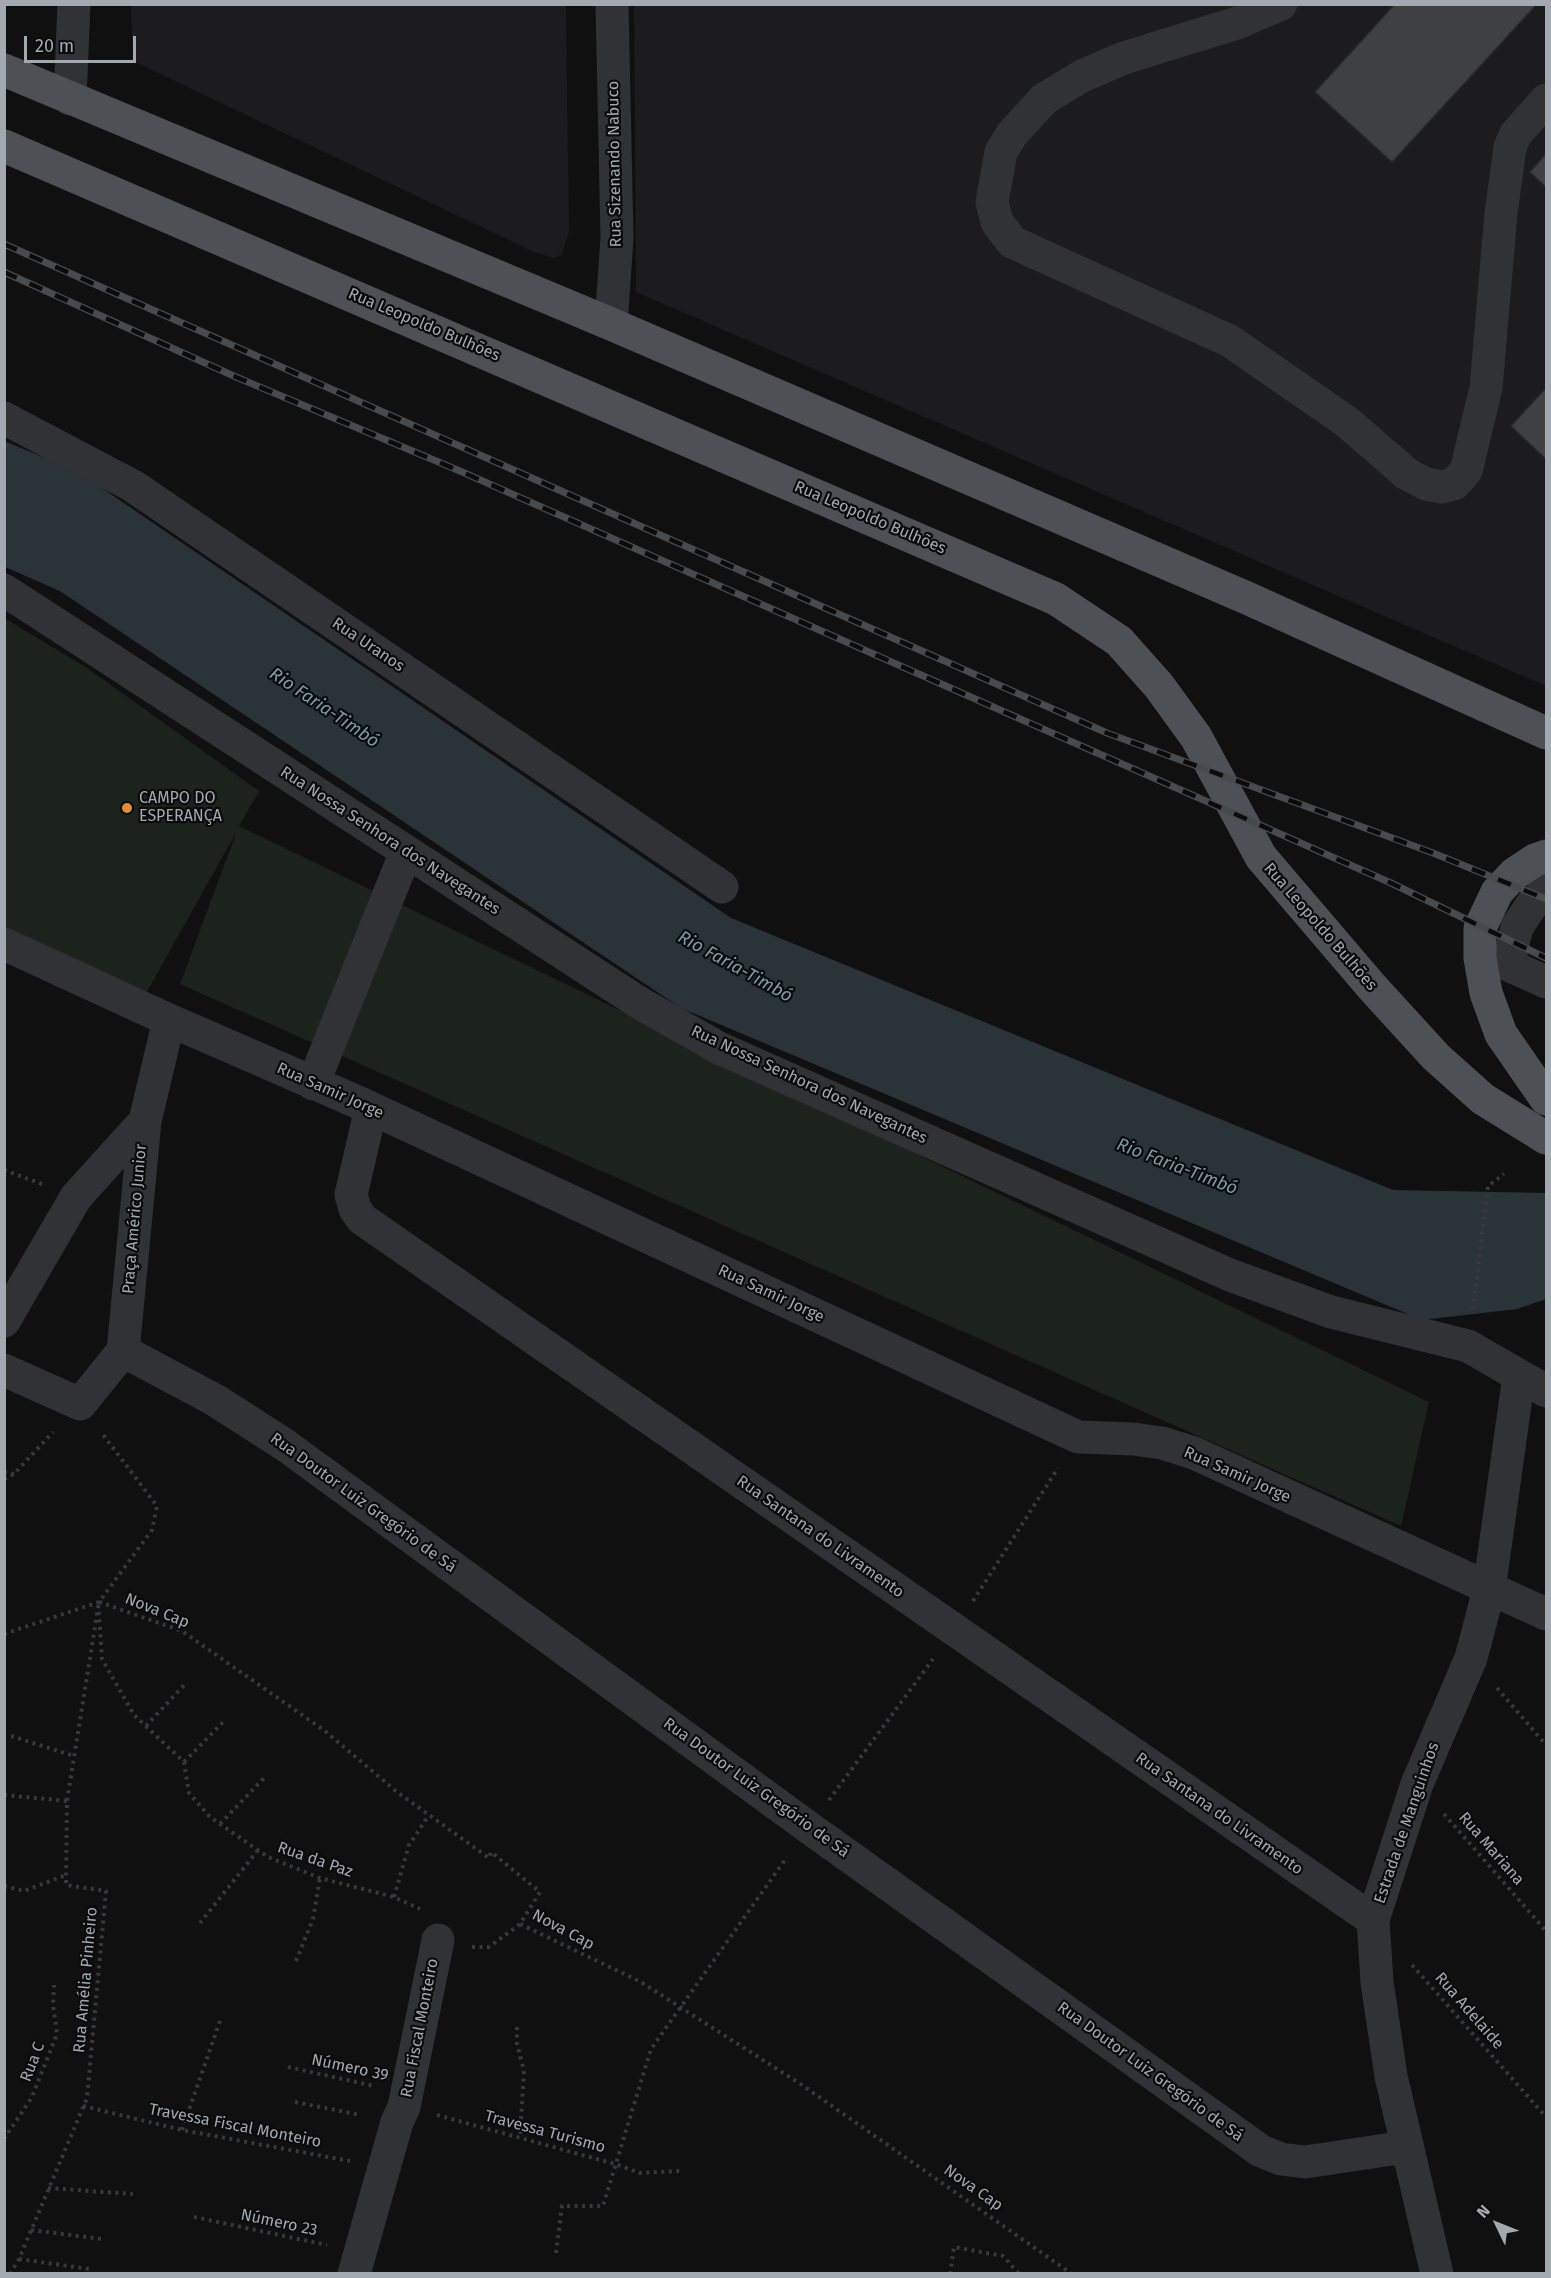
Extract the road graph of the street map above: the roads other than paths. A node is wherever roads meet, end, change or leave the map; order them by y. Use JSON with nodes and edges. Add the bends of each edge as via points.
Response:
{"nodes":[{"id":1,"x":74,"y":4,"type":"edge"},
{"id":2,"x":612,"y":4,"type":"edge"},
{"id":3,"x":1281,"y":4,"type":"edge"},
{"id":4,"x":4,"y":70,"type":"edge"},
{"id":5,"x":70,"y":99,"type":"junction"},
{"id":6,"x":1546,"y":100,"type":"edge"},
{"id":7,"x":4,"y":146,"type":"edge"},
{"id":8,"x":611,"y":324,"type":"junction"},
{"id":9,"x":4,"y":418,"type":"edge"},
{"id":10,"x":4,"y":591,"type":"edge"},
{"id":11,"x":1546,"y":733,"type":"edge"},
{"id":12,"x":406,"y":852,"type":"junction"},
{"id":13,"x":1546,"y":856,"type":"edge"},
{"id":14,"x":722,"y":887,"type":"dead end"},
{"id":15,"x":1546,"y":890,"type":"edge"},
{"id":16,"x":4,"y":944,"type":"edge"},
{"id":17,"x":1546,"y":982,"type":"edge"},
{"id":18,"x":169,"y":1020,"type":"junction"},
{"id":19,"x":314,"y":1084,"type":"junction"},
{"id":20,"x":1546,"y":1099,"type":"edge"},
{"id":21,"x":371,"y":1108,"type":"junction"},
{"id":22,"x":145,"y":1121,"type":"junction"},
{"id":23,"x":1546,"y":1138,"type":"edge"},
{"id":24,"x":4,"y":1321,"type":"edge"},
{"id":25,"x":123,"y":1351,"type":"junction"},
{"id":26,"x":4,"y":1370,"type":"edge"},
{"id":27,"x":1533,"y":1384,"type":"edge"},
{"id":28,"x":1489,"y":1590,"type":"junction"},
{"id":29,"x":1546,"y":1614,"type":"edge"},
{"id":30,"x":1373,"y":1920,"type":"junction"},
{"id":31,"x":438,"y":1940,"type":"road end"},
{"id":32,"x":1406,"y":2147,"type":"junction"},
{"id":33,"x":357,"y":2263,"type":"edge"},
{"id":34,"x":1437,"y":2274,"type":"edge"}],
"edges":[{"from":1,"to":5,"type":"street"},
{"from":2,"to":8,"type":"street","name":"Rua Sizenando Nabuco","via":[[617,238]]},
{"from":3,"to":6,"type":"street","via":[[1237,23],[1124,58],[1082,76],[1044,99],[1001,152],[992,202],[998,222],[1012,242],[1230,341],[1347,422],[1407,474],[1426,484],[1454,484],[1467,471],[1486,388],[1506,165],[1515,135]]},
{"from":4,"to":5,"type":"main road"},
{"from":5,"to":8,"type":"main road"},
{"from":7,"to":23,"type":"main road","name":"Rua Leopoldo Bulhões","via":[[1056,599],[1119,641],[1159,686],[1196,737],[1261,858],[1436,1058],[1476,1092]]},
{"from":8,"to":11,"type":"main road","via":[[1257,603]]},
{"from":9,"to":14,"type":"street","name":"Rua Uranos","via":[[133,486]]},
{"from":10,"to":12,"type":"street","name":"Rua Nossa Senhora dos Navegantes"},
{"from":12,"to":19,"type":"street"},
{"from":12,"to":27,"type":"street","name":"Rua Nossa Senhora dos Navegantes","via":[[638,1002],[719,1048],[1283,1297],[1468,1346]]},
{"from":13,"to":20,"type":"main road","via":[[1514,874],[1487,909],[1480,928],[1486,993],[1501,1034]]},
{"from":15,"to":17,"type":"street","via":[[1517,927],[1508,965]]},
{"from":16,"to":18,"type":"street","name":"Rua Samir Jorge"},
{"from":18,"to":19,"type":"street","name":"Rua Samir Jorge"},
{"from":18,"to":22,"type":"street","name":"Praça Américo Junior"},
{"from":19,"to":21,"type":"street","name":"Rua Samir Jorge"},
{"from":21,"to":28,"type":"street","name":"Rua Samir Jorge","via":[[1078,1437],[1162,1443],[1194,1453]]},
{"from":21,"to":30,"type":"street","name":"Rua Santana do Livramento","via":[[351,1195],[362,1219]]},
{"from":22,"to":24,"type":"street","via":[[76,1197]]},
{"from":22,"to":25,"type":"street","name":"Praça Américo Junior"},
{"from":25,"to":26,"type":"street","via":[[80,1404]]},
{"from":25,"to":32,"type":"street","name":"Rua Doutor Luiz Gregório de Sá","via":[[215,1400],[285,1445],[1261,2151],[1305,2162]]},
{"from":27,"to":28,"type":"street","name":"Estrada de Manguinhos"},
{"from":28,"to":29,"type":"street","name":"Rua Samir Jorge"},
{"from":28,"to":30,"type":"street","name":"Estrada de Manguinhos","via":[[1471,1658],[1417,1784]]},
{"from":30,"to":32,"type":"street","name":"Estrada de Manguinhos","via":[[1377,1982]]},
{"from":31,"to":33,"type":"street","name":"Rua Fiscal Monteiro","via":[[403,2107]]},
{"from":32,"to":34,"type":"street","name":"Estrada de Manguinhos"}]}
